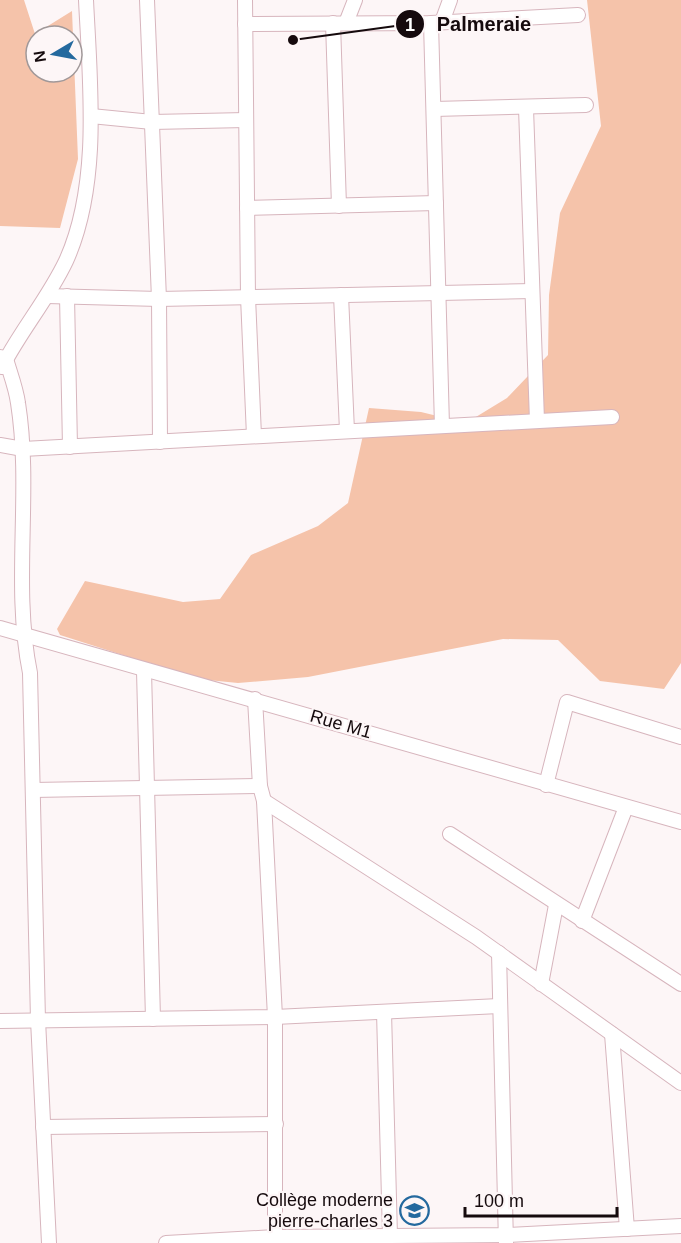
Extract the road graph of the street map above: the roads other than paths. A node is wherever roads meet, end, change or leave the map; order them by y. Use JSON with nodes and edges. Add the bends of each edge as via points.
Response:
{"nodes":[{"id":1,"x":86,"y":0,"type":"edge"},
{"id":2,"x":147,"y":0,"type":"edge"},
{"id":3,"x":245,"y":0,"type":"edge"},
{"id":4,"x":355,"y":0,"type":"edge"},
{"id":5,"x":450,"y":0,"type":"edge"},
{"id":6,"x":578,"y":15,"type":"dead end"},
{"id":7,"x":437,"y":22,"type":"junction"},
{"id":8,"x":340,"y":23,"type":"junction"},
{"id":9,"x":245,"y":24,"type":"junction"},
{"id":10,"x":586,"y":105,"type":"dead end"},
{"id":11,"x":526,"y":108,"type":"junction"},
{"id":12,"x":434,"y":109,"type":"junction"},
{"id":13,"x":91,"y":116,"type":"junction"},
{"id":14,"x":246,"y":120,"type":"junction"},
{"id":15,"x":152,"y":122,"type":"junction"},
{"id":16,"x":436,"y":203,"type":"junction"},
{"id":17,"x":339,"y":206,"type":"junction"},
{"id":18,"x":247,"y":208,"type":"junction"},
{"id":19,"x":532,"y":291,"type":"junction"},
{"id":20,"x":439,"y":293,"type":"junction"},
{"id":21,"x":341,"y":295,"type":"junction"},
{"id":22,"x":47,"y":296,"type":"junction"},
{"id":23,"x":68,"y":296,"type":"junction"},
{"id":24,"x":248,"y":297,"type":"junction"},
{"id":25,"x":159,"y":299,"type":"junction"},
{"id":26,"x":2,"y":362,"type":"edge"},
{"id":27,"x":612,"y":417,"type":"dead end"},
{"id":28,"x":537,"y":421,"type":"junction"},
{"id":29,"x":442,"y":426,"type":"junction"},
{"id":30,"x":347,"y":431,"type":"junction"},
{"id":31,"x":254,"y":436,"type":"junction"},
{"id":32,"x":160,"y":442,"type":"junction"},
{"id":33,"x":0,"y":445,"type":"edge"},
{"id":34,"x":70,"y":447,"type":"junction"},
{"id":35,"x":23,"y":449,"type":"junction"},
{"id":36,"x":0,"y":628,"type":"edge"},
{"id":37,"x":22,"y":635,"type":"junction"},
{"id":38,"x":144,"y":671,"type":"junction"},
{"id":39,"x":255,"y":699,"type":"junction"},
{"id":40,"x":681,"y":737,"type":"edge"},
{"id":41,"x":546,"y":785,"type":"junction"},
{"id":42,"x":260,"y":786,"type":"junction"},
{"id":43,"x":147,"y":788,"type":"junction"},
{"id":44,"x":33,"y":789,"type":"junction"},
{"id":45,"x":264,"y":801,"type":"junction"},
{"id":46,"x":626,"y":807,"type":"junction"},
{"id":47,"x":681,"y":822,"type":"edge"},
{"id":48,"x":450,"y":834,"type":"dead end"},
{"id":49,"x":556,"y":905,"type":"junction"},
{"id":50,"x":582,"y":921,"type":"junction"},
{"id":51,"x":499,"y":953,"type":"junction"},
{"id":52,"x":541,"y":984,"type":"junction"},
{"id":53,"x":681,"y":984,"type":"edge"},
{"id":54,"x":499,"y":1006,"type":"junction"},
{"id":55,"x":384,"y":1012,"type":"junction"},
{"id":56,"x":275,"y":1017,"type":"junction"},
{"id":57,"x":153,"y":1018,"type":"junction"},
{"id":58,"x":38,"y":1020,"type":"junction"},
{"id":59,"x":0,"y":1021,"type":"edge"},
{"id":60,"x":612,"y":1034,"type":"junction"},
{"id":61,"x":681,"y":1083,"type":"edge"},
{"id":62,"x":276,"y":1124,"type":"junction"},
{"id":63,"x":43,"y":1127,"type":"junction"},
{"id":64,"x":681,"y":1226,"type":"edge"},
{"id":65,"x":627,"y":1229,"type":"junction"},
{"id":66,"x":390,"y":1236,"type":"junction"},
{"id":67,"x":506,"y":1239,"type":"edge"},
{"id":68,"x":275,"y":1240,"type":"edge"},
{"id":69,"x":48,"y":1243,"type":"edge"},
{"id":70,"x":166,"y":1243,"type":"edge"}],
"edges":[{"from":1,"to":13,"type":"street"},
{"from":2,"to":15,"type":"street"},
{"from":3,"to":9,"type":"street"},
{"from":4,"to":8,"type":"street"},
{"from":5,"to":7,"type":"street"},
{"from":6,"to":7,"type":"street"},
{"from":7,"to":8,"type":"street"},
{"from":7,"to":12,"type":"street"},
{"from":8,"to":9,"type":"street"},
{"from":8,"to":17,"type":"street"},
{"from":9,"to":14,"type":"street"},
{"from":10,"to":11,"type":"street"},
{"from":11,"to":12,"type":"street"},
{"from":11,"to":19,"type":"street"},
{"from":12,"to":16,"type":"street"},
{"from":13,"to":15,"type":"street"},
{"from":13,"to":22,"type":"street","via":[[84,209],[66,260]]},
{"from":14,"to":15,"type":"street"},
{"from":14,"to":18,"type":"street"},
{"from":15,"to":25,"type":"street"},
{"from":16,"to":17,"type":"street"},
{"from":16,"to":20,"type":"street"},
{"from":17,"to":18,"type":"street"},
{"from":18,"to":24,"type":"street"},
{"from":19,"to":20,"type":"street"},
{"from":19,"to":28,"type":"street"},
{"from":20,"to":21,"type":"street"},
{"from":20,"to":29,"type":"street"},
{"from":21,"to":24,"type":"street"},
{"from":21,"to":30,"type":"street"},
{"from":22,"to":23,"type":"street"},
{"from":22,"to":26,"type":"street"},
{"from":23,"to":25,"type":"street"},
{"from":23,"to":34,"type":"street"},
{"from":24,"to":25,"type":"street"},
{"from":24,"to":31,"type":"street"},
{"from":25,"to":32,"type":"street"},
{"from":26,"to":35,"type":"street","via":[[18,401]]},
{"from":27,"to":28,"type":"street"},
{"from":28,"to":29,"type":"street"},
{"from":29,"to":30,"type":"street"},
{"from":30,"to":31,"type":"street"},
{"from":31,"to":32,"type":"street"},
{"from":32,"to":34,"type":"street"},
{"from":33,"to":35,"type":"street"},
{"from":34,"to":35,"type":"street"},
{"from":35,"to":37,"type":"street"},
{"from":36,"to":37,"type":"street","name":"Rue M1"},
{"from":37,"to":38,"type":"street","name":"Rue M1"},
{"from":37,"to":44,"type":"street","via":[[30,673]]},
{"from":38,"to":39,"type":"street","name":"Rue M1"},
{"from":38,"to":43,"type":"street"},
{"from":39,"to":41,"type":"street","name":"Rue M1"},
{"from":39,"to":42,"type":"street"},
{"from":40,"to":41,"type":"street","via":[[567,702]]},
{"from":41,"to":46,"type":"street","name":"Rue M1"},
{"from":42,"to":43,"type":"street"},
{"from":42,"to":45,"type":"street"},
{"from":43,"to":44,"type":"street"},
{"from":43,"to":57,"type":"street"},
{"from":44,"to":58,"type":"street"},
{"from":45,"to":51,"type":"street"},
{"from":45,"to":56,"type":"street"},
{"from":46,"to":47,"type":"street","name":"Rue M1"},
{"from":46,"to":50,"type":"street"},
{"from":48,"to":49,"type":"street"},
{"from":49,"to":50,"type":"street"},
{"from":49,"to":52,"type":"street"},
{"from":50,"to":53,"type":"street"},
{"from":51,"to":52,"type":"street"},
{"from":51,"to":54,"type":"street"},
{"from":52,"to":60,"type":"street"},
{"from":54,"to":55,"type":"street"},
{"from":54,"to":67,"type":"street"},
{"from":55,"to":56,"type":"street"},
{"from":55,"to":66,"type":"street"},
{"from":56,"to":57,"type":"street"},
{"from":56,"to":62,"type":"street"},
{"from":57,"to":58,"type":"street"},
{"from":58,"to":59,"type":"street"},
{"from":58,"to":63,"type":"street"},
{"from":60,"to":61,"type":"street"},
{"from":60,"to":65,"type":"street"},
{"from":62,"to":63,"type":"street"},
{"from":62,"to":68,"type":"street"},
{"from":63,"to":69,"type":"street"},
{"from":64,"to":65,"type":"street"},
{"from":65,"to":67,"type":"street"},
{"from":66,"to":67,"type":"street"},
{"from":66,"to":68,"type":"street"},
{"from":68,"to":70,"type":"street"}]}
